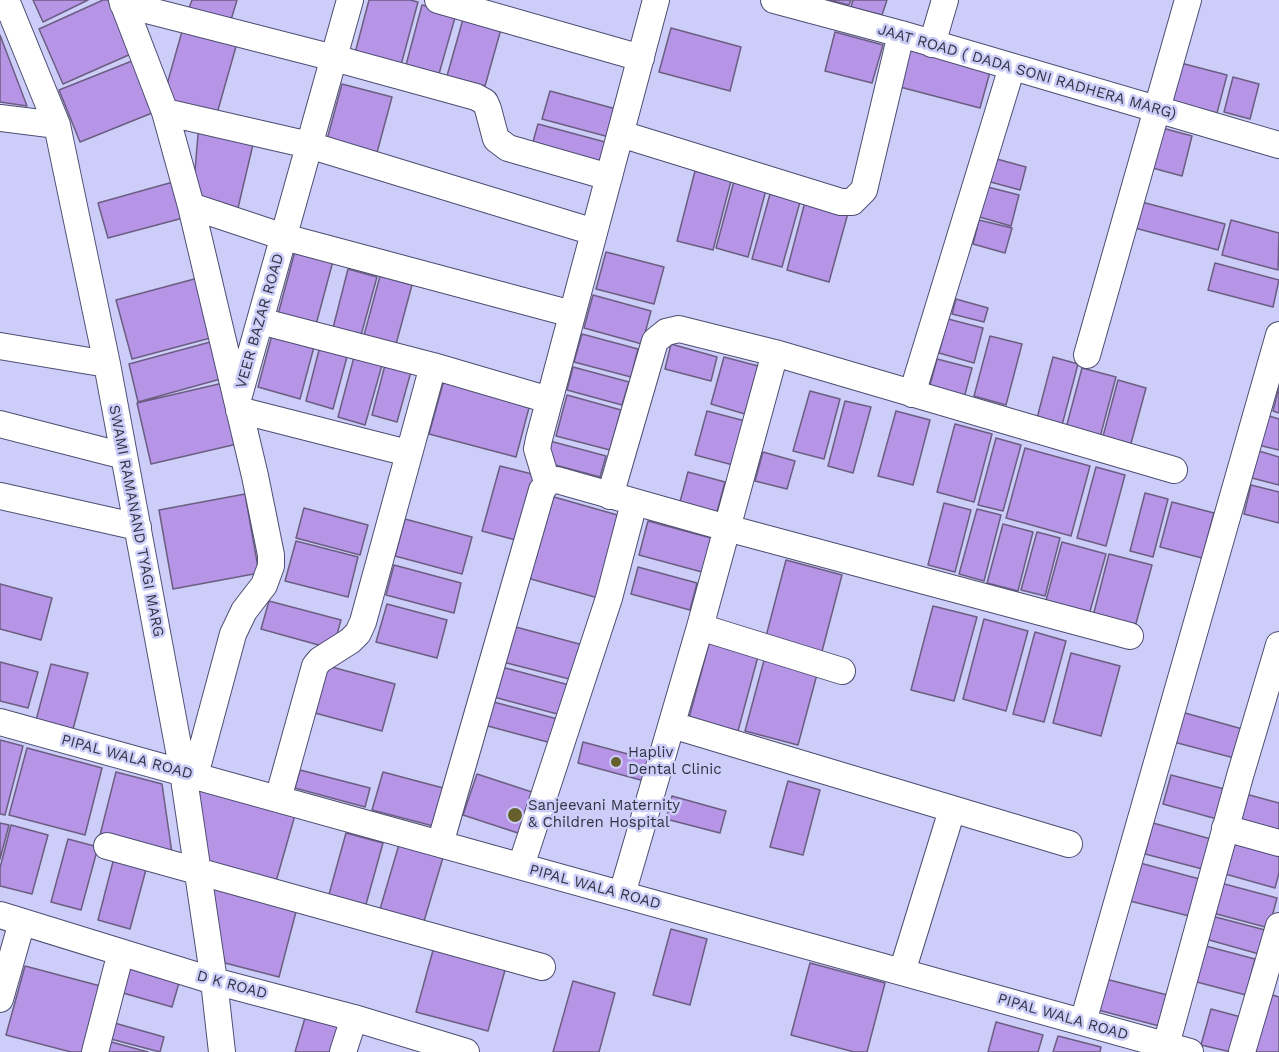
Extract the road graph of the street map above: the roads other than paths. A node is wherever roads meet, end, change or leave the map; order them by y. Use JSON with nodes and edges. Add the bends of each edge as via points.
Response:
{"nodes":[{"id":1,"x":6,"y":0,"type":"edge"},
{"id":2,"x":350,"y":0,"type":"edge"},
{"id":3,"x":438,"y":0,"type":"edge"},
{"id":4,"x":656,"y":0,"type":"edge"},
{"id":5,"x":774,"y":0,"type":"edge"},
{"id":6,"x":945,"y":0,"type":"edge"},
{"id":7,"x":1188,"y":0,"type":"edge"},
{"id":8,"x":123,"y":2,"type":"edge"},
{"id":9,"x":901,"y":34,"type":"junction"},
{"id":10,"x":932,"y":44,"type":"junction"},
{"id":11,"x":334,"y":58,"type":"junction"},
{"id":12,"x":641,"y":58,"type":"junction"},
{"id":13,"x":1012,"y":67,"type":"junction"},
{"id":14,"x":1157,"y":109,"type":"junction"},
{"id":15,"x":165,"y":111,"type":"junction"},
{"id":16,"x":0,"y":118,"type":"edge"},
{"id":17,"x":57,"y":125,"type":"junction"},
{"id":18,"x":621,"y":134,"type":"junction"},
{"id":19,"x":309,"y":145,"type":"junction"},
{"id":20,"x":1279,"y":145,"type":"edge"},
{"id":21,"x":609,"y":177,"type":"junction"},
{"id":22,"x":191,"y":206,"type":"junction"},
{"id":23,"x":594,"y":232,"type":"junction"},
{"id":24,"x":284,"y":237,"type":"junction"},
{"id":25,"x":572,"y":314,"type":"junction"},
{"id":26,"x":260,"y":321,"type":"junction"},
{"id":27,"x":1279,"y":335,"type":"edge"},
{"id":28,"x":0,"y":346,"type":"edge"},
{"id":29,"x":775,"y":353,"type":"junction"},
{"id":30,"x":1087,"y":355,"type":"dead end"},
{"id":31,"x":107,"y":364,"type":"junction"},
{"id":32,"x":433,"y":366,"type":"junction"},
{"id":33,"x":912,"y":394,"type":"junction"},
{"id":34,"x":549,"y":400,"type":"junction"},
{"id":35,"x":238,"y":406,"type":"junction"},
{"id":36,"x":0,"y":424,"type":"edge"},
{"id":37,"x":408,"y":453,"type":"junction"},
{"id":38,"x":124,"y":456,"type":"junction"},
{"id":39,"x":1174,"y":470,"type":"dead end"},
{"id":40,"x":547,"y":482,"type":"junction"},
{"id":41,"x":0,"y":496,"type":"edge"},
{"id":42,"x":622,"y":499,"type":"junction"},
{"id":43,"x":138,"y":528,"type":"junction"},
{"id":44,"x":727,"y":528,"type":"junction"},
{"id":45,"x":700,"y":627,"type":"junction"},
{"id":46,"x":1130,"y":636,"type":"dead end"},
{"id":47,"x":1279,"y":645,"type":"edge"},
{"id":48,"x":842,"y":671,"type":"dead end"},
{"id":49,"x":0,"y":722,"type":"edge"},
{"id":50,"x":672,"y":725,"type":"junction"},
{"id":51,"x":189,"y":774,"type":"junction"},
{"id":52,"x":278,"y":799,"type":"junction"},
{"id":53,"x":952,"y":810,"type":"junction"},
{"id":54,"x":1225,"y":828,"type":"junction"},
{"id":55,"x":1279,"y":843,"type":"edge"},
{"id":56,"x":440,"y":844,"type":"junction"},
{"id":57,"x":1069,"y":844,"type":"dead end"},
{"id":58,"x":107,"y":846,"type":"dead end"},
{"id":59,"x":521,"y":866,"type":"junction"},
{"id":60,"x":198,"y":870,"type":"junction"},
{"id":61,"x":622,"y":894,"type":"junction"},
{"id":62,"x":11,"y":918,"type":"edge"},
{"id":63,"x":1279,"y":926,"type":"edge"},
{"id":64,"x":121,"y":952,"type":"junction"},
{"id":65,"x":542,"y":967,"type":"dead end"},
{"id":66,"x":902,"y":972,"type":"junction"},
{"id":67,"x":214,"y":981,"type":"junction"},
{"id":68,"x":0,"y":999,"type":"edge"},
{"id":69,"x":354,"y":1018,"type":"junction"},
{"id":70,"x":1083,"y":1022,"type":"junction"},
{"id":71,"x":1178,"y":1049,"type":"edge"},
{"id":72,"x":227,"y":1050,"type":"edge"},
{"id":73,"x":95,"y":1052,"type":"edge"},
{"id":74,"x":343,"y":1052,"type":"edge"},
{"id":75,"x":466,"y":1052,"type":"edge"},
{"id":76,"x":1242,"y":1052,"type":"edge"}],
"edges":[{"from":1,"to":17,"type":"street","name":"SWAMI RAMANAND TYAGI MARG"},
{"from":2,"to":11,"type":"street","name":"VEER BAZAR ROAD"},
{"from":3,"to":12,"type":"street"},
{"from":4,"to":12,"type":"street"},
{"from":5,"to":9,"type":"street","name":"JAAT ROAD ( DADA SONI RADHERA MARG)"},
{"from":6,"to":10,"type":"street"},
{"from":7,"to":14,"type":"street"},
{"from":8,"to":11,"type":"street"},
{"from":8,"to":15,"type":"street"},
{"from":9,"to":10,"type":"street","name":"JAAT ROAD ( DADA SONI RADHERA MARG)"},
{"from":9,"to":18,"type":"street","via":[[864,190],[852,202],[841,202]]},
{"from":10,"to":13,"type":"street","name":"JAAT ROAD ( DADA SONI RADHERA MARG)"},
{"from":11,"to":19,"type":"street","name":"VEER BAZAR ROAD"},
{"from":11,"to":21,"type":"street","via":[[476,97],[485,102],[496,139],[508,148]]},
{"from":12,"to":18,"type":"street"},
{"from":13,"to":14,"type":"street","name":"JAAT ROAD ( DADA SONI RADHERA MARG)"},
{"from":13,"to":33,"type":"street"},
{"from":14,"to":20,"type":"street","name":"JAAT ROAD ( DADA SONI RADHERA MARG)"},
{"from":14,"to":30,"type":"street"},
{"from":15,"to":19,"type":"street"},
{"from":15,"to":22,"type":"street"},
{"from":16,"to":17,"type":"street"},
{"from":17,"to":31,"type":"street","name":"SWAMI RAMANAND TYAGI MARG"},
{"from":18,"to":21,"type":"street"},
{"from":19,"to":23,"type":"street"},
{"from":19,"to":24,"type":"street","name":"VEER BAZAR ROAD"},
{"from":21,"to":23,"type":"street"},
{"from":22,"to":24,"type":"street"},
{"from":22,"to":35,"type":"street"},
{"from":23,"to":25,"type":"street"},
{"from":24,"to":25,"type":"street"},
{"from":24,"to":26,"type":"street","name":"VEER BAZAR ROAD"},
{"from":25,"to":34,"type":"street"},
{"from":26,"to":32,"type":"street"},
{"from":26,"to":35,"type":"street","name":"VEER BAZAR ROAD"},
{"from":27,"to":70,"type":"street"},
{"from":28,"to":31,"type":"street"},
{"from":29,"to":33,"type":"street"},
{"from":29,"to":42,"type":"street","via":[[691,331],[673,330],[661,336],[656,341]]},
{"from":29,"to":44,"type":"street"},
{"from":31,"to":38,"type":"street","name":"SWAMI RAMANAND TYAGI MARG"},
{"from":32,"to":34,"type":"street"},
{"from":32,"to":37,"type":"street"},
{"from":33,"to":39,"type":"street"},
{"from":34,"to":40,"type":"street","via":[[537,449]]},
{"from":35,"to":37,"type":"street"},
{"from":35,"to":51,"type":"street","name":"VEER BAZAR ROAD","via":[[271,566],[264,585],[236,624]]},
{"from":36,"to":38,"type":"street"},
{"from":37,"to":52,"type":"street","via":[[363,622],[350,641],[315,666]]},
{"from":38,"to":43,"type":"street","name":"SWAMI RAMANAND TYAGI MARG"},
{"from":40,"to":42,"type":"street","via":[[557,480]]},
{"from":40,"to":56,"type":"street"},
{"from":41,"to":43,"type":"street"},
{"from":42,"to":44,"type":"street"},
{"from":42,"to":59,"type":"street","via":[[609,598]]},
{"from":43,"to":51,"type":"street","name":"SWAMI RAMANAND TYAGI MARG"},
{"from":44,"to":45,"type":"street"},
{"from":44,"to":46,"type":"street"},
{"from":45,"to":48,"type":"street"},
{"from":45,"to":50,"type":"street"},
{"from":47,"to":54,"type":"street"},
{"from":49,"to":51,"type":"street","name":"PIPAL WALA ROAD"},
{"from":50,"to":53,"type":"street"},
{"from":50,"to":61,"type":"street"},
{"from":51,"to":52,"type":"street","name":"PIPAL WALA ROAD"},
{"from":51,"to":60,"type":"street","name":"SWAMI RAMANAND TYAGI MARG"},
{"from":52,"to":56,"type":"street","name":"PIPAL WALA ROAD"},
{"from":53,"to":57,"type":"street"},
{"from":53,"to":66,"type":"street"},
{"from":54,"to":55,"type":"street"},
{"from":54,"to":71,"type":"street"},
{"from":56,"to":59,"type":"street","name":"PIPAL WALA ROAD"},
{"from":58,"to":60,"type":"street"},
{"from":59,"to":61,"type":"street","name":"PIPAL WALA ROAD"},
{"from":60,"to":65,"type":"street"},
{"from":60,"to":67,"type":"street","name":"SWAMI RAMANAND TYAGI MARG"},
{"from":61,"to":66,"type":"street","name":"PIPAL WALA ROAD"},
{"from":62,"to":64,"type":"street","name":"D K ROAD"},
{"from":62,"to":68,"type":"street"},
{"from":63,"to":76,"type":"street"},
{"from":64,"to":67,"type":"street","name":"D K ROAD"},
{"from":64,"to":73,"type":"street"},
{"from":66,"to":70,"type":"street","name":"PIPAL WALA ROAD"},
{"from":67,"to":69,"type":"street","name":"D K ROAD"},
{"from":67,"to":72,"type":"street","name":"SWAMI RAMANAND TYAGI MARG"},
{"from":69,"to":74,"type":"street"},
{"from":69,"to":75,"type":"street","name":"D K ROAD"},
{"from":70,"to":71,"type":"street","name":"PIPAL WALA ROAD"}]}
